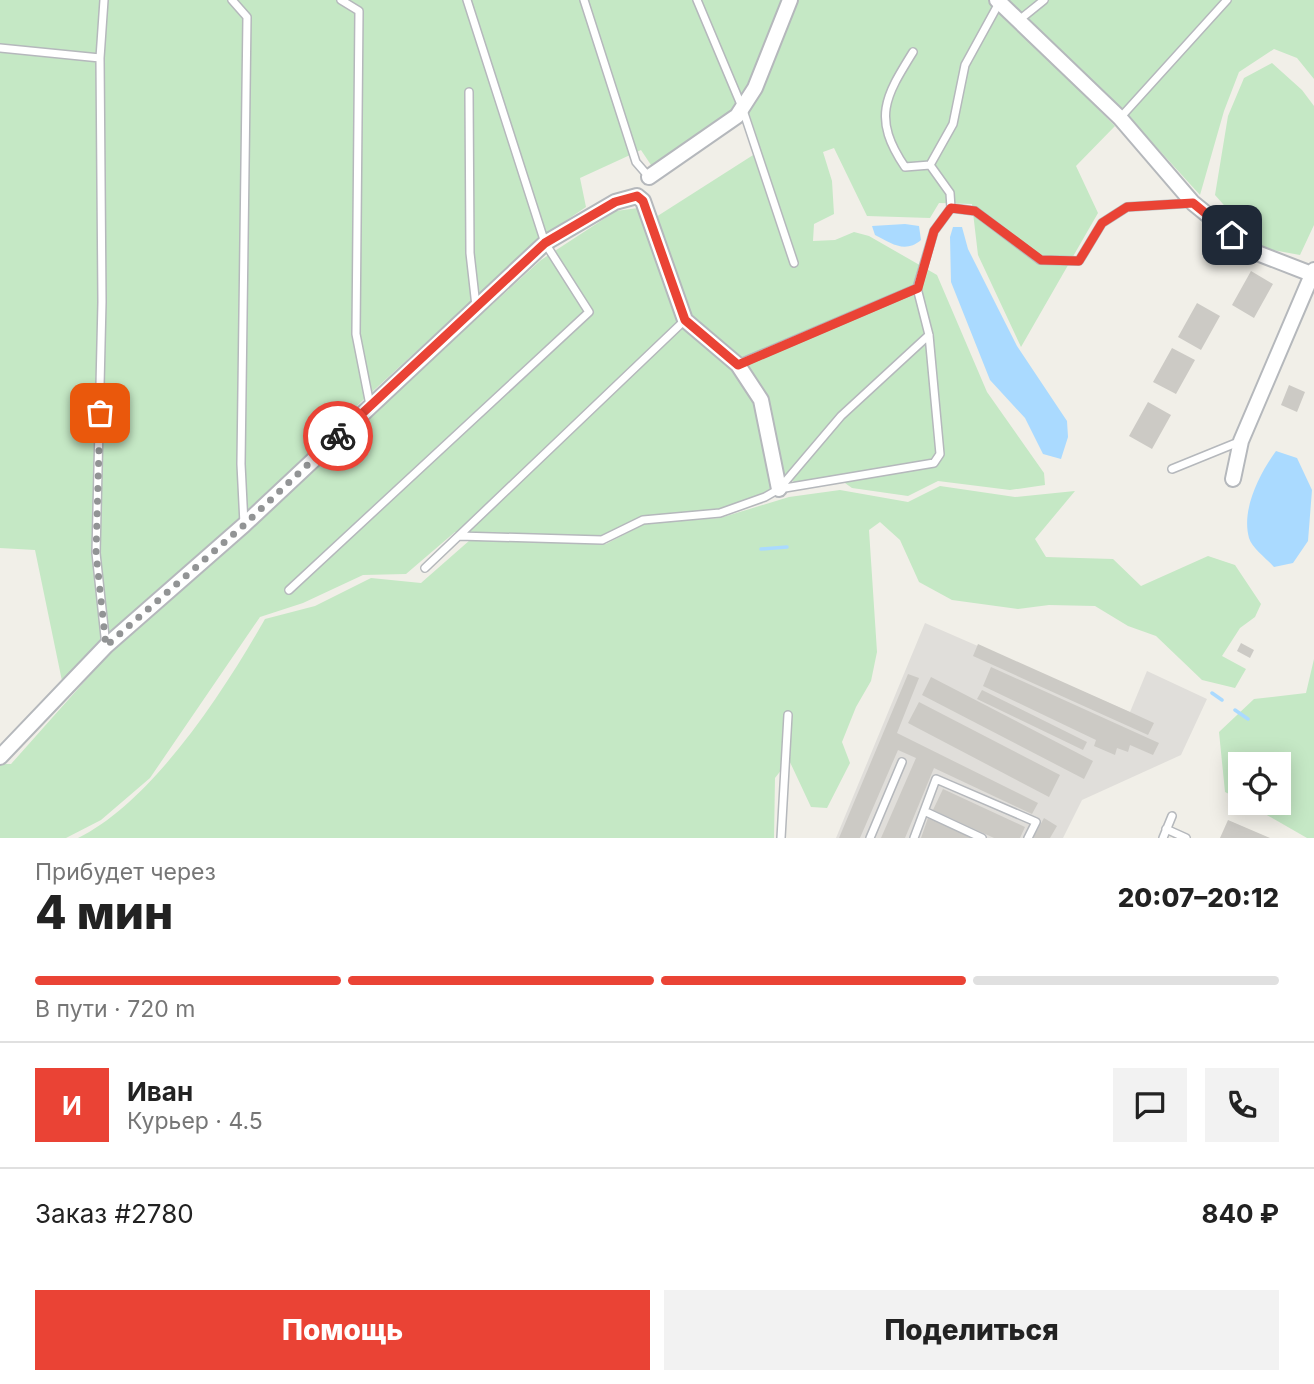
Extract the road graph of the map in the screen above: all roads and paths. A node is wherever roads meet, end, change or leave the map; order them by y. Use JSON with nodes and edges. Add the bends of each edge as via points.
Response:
{"nodes":[{"id":1,"x":104,"y":0,"type":"edge"},
{"id":2,"x":232,"y":0,"type":"edge"},
{"id":3,"x":341,"y":0,"type":"edge"},
{"id":4,"x":467,"y":0,"type":"edge"},
{"id":5,"x":584,"y":0,"type":"edge"},
{"id":6,"x":697,"y":0,"type":"edge"},
{"id":7,"x":790,"y":0,"type":"edge"},
{"id":8,"x":1045,"y":0,"type":"edge"},
{"id":9,"x":1227,"y":0,"type":"edge"},
{"id":10,"x":998,"y":1,"type":"edge"},
{"id":11,"x":1017,"y":21,"type":"junction"},
{"id":12,"x":0,"y":48,"type":"edge"},
{"id":13,"x":913,"y":52,"type":"dead end"},
{"id":14,"x":100,"y":58,"type":"junction"},
{"id":15,"x":470,"y":92,"type":"dead end"},
{"id":16,"x":742,"y":107,"type":"junction"},
{"id":17,"x":1120,"y":118,"type":"junction"},
{"id":18,"x":930,"y":165,"type":"junction"},
{"id":19,"x":649,"y":177,"type":"joint"},
{"id":20,"x":1193,"y":203,"type":"junction"},
{"id":21,"x":951,"y":208,"type":"junction"},
{"id":22,"x":545,"y":243,"type":"junction"},
{"id":23,"x":794,"y":263,"type":"dead end"},
{"id":24,"x":1313,"y":273,"type":"edge"},
{"id":25,"x":918,"y":288,"type":"junction"},
{"id":26,"x":476,"y":307,"type":"junction"},
{"id":27,"x":685,"y":320,"type":"junction"},
{"id":28,"x":929,"y":335,"type":"junction"},
{"id":29,"x":738,"y":365,"type":"junction"},
{"id":30,"x":370,"y":405,"type":"junction"},
{"id":31,"x":1241,"y":441,"type":"junction"},
{"id":32,"x":1172,"y":469,"type":"dead end"},
{"id":33,"x":1233,"y":479,"type":"dead end"},
{"id":34,"x":779,"y":489,"type":"junction"},
{"id":35,"x":244,"y":525,"type":"junction"},
{"id":36,"x":459,"y":536,"type":"junction"},
{"id":37,"x":425,"y":568,"type":"dead end"},
{"id":38,"x":289,"y":590,"type":"dead end"},
{"id":39,"x":106,"y":646,"type":"junction"},
{"id":40,"x":788,"y":715,"type":"dead end"},
{"id":41,"x":1,"y":760,"type":"edge"},
{"id":42,"x":902,"y":762,"type":"dead end"},
{"id":43,"x":924,"y":811,"type":"junction"},
{"id":44,"x":1172,"y":816,"type":"dead end"},
{"id":45,"x":1166,"y":829,"type":"junction"},
{"id":46,"x":781,"y":838,"type":"edge"},
{"id":47,"x":870,"y":838,"type":"edge"},
{"id":48,"x":914,"y":838,"type":"edge"},
{"id":49,"x":982,"y":838,"type":"edge"},
{"id":50,"x":1028,"y":838,"type":"edge"},
{"id":51,"x":1163,"y":838,"type":"edge"},
{"id":52,"x":1186,"y":838,"type":"edge"}],
"edges":[{"from":1,"to":14,"type":"lane"},
{"from":2,"to":35,"type":"lane","via":[[247,17]]},
{"from":3,"to":30,"type":"lane","via":[[359,12],[356,334]]},
{"from":4,"to":22,"type":"lane"},
{"from":5,"to":19,"type":"lane","via":[[636,162]]},
{"from":6,"to":16,"type":"lane"},
{"from":7,"to":16,"type":"street"},
{"from":8,"to":11,"type":"lane"},
{"from":9,"to":17,"type":"lane"},
{"from":10,"to":11,"type":"street"},
{"from":10,"to":18,"type":"lane","via":[[965,65],[953,124]]},
{"from":11,"to":17,"type":"street"},
{"from":12,"to":14,"type":"lane"},
{"from":13,"to":18,"type":"lane","via":[[886,97],[888,143],[905,167]]},
{"from":14,"to":39,"type":"lane","via":[[102,302],[96,553]]},
{"from":15,"to":26,"type":"lane","via":[[470,253]]},
{"from":16,"to":19,"type":"street","via":[[737,116]]},
{"from":16,"to":23,"type":"lane"},
{"from":17,"to":20,"type":"street"},
{"from":18,"to":21,"type":"lane","via":[[950,192]]},
{"from":20,"to":21,"type":"lane","via":[[1127,207],[1102,223],[1079,261],[1041,260],[975,211]]},
{"from":20,"to":24,"type":"street","via":[[1252,251]]},
{"from":21,"to":25,"type":"lane","via":[[934,231]]},
{"from":22,"to":26,"type":"street"},
{"from":22,"to":27,"type":"street","via":[[615,202],[637,196],[643,201]]},
{"from":22,"to":38,"type":"lane","via":[[589,312]]},
{"from":24,"to":31,"type":"street"},
{"from":25,"to":28,"type":"lane"},
{"from":25,"to":29,"type":"lane"},
{"from":26,"to":30,"type":"street"},
{"from":27,"to":29,"type":"street"},
{"from":27,"to":36,"type":"lane"},
{"from":28,"to":34,"type":"lane","via":[[841,416]]},
{"from":28,"to":34,"type":"lane","via":[[940,454],[934,463]]},
{"from":29,"to":34,"type":"street","via":[[761,400]]},
{"from":30,"to":35,"type":"street"},
{"from":31,"to":32,"type":"lane"},
{"from":31,"to":33,"type":"street"},
{"from":34,"to":36,"type":"lane","via":[[720,513],[643,520],[602,540]]},
{"from":35,"to":39,"type":"street"},
{"from":36,"to":37,"type":"lane"},
{"from":39,"to":41,"type":"street"},
{"from":40,"to":46,"type":"lane"},
{"from":42,"to":47,"type":"lane"},
{"from":43,"to":48,"type":"lane"},
{"from":43,"to":49,"type":"lane"},
{"from":43,"to":50,"type":"lane","via":[[936,779],[1036,822]]},
{"from":44,"to":45,"type":"lane"},
{"from":45,"to":51,"type":"lane"},
{"from":45,"to":52,"type":"lane"}]}
